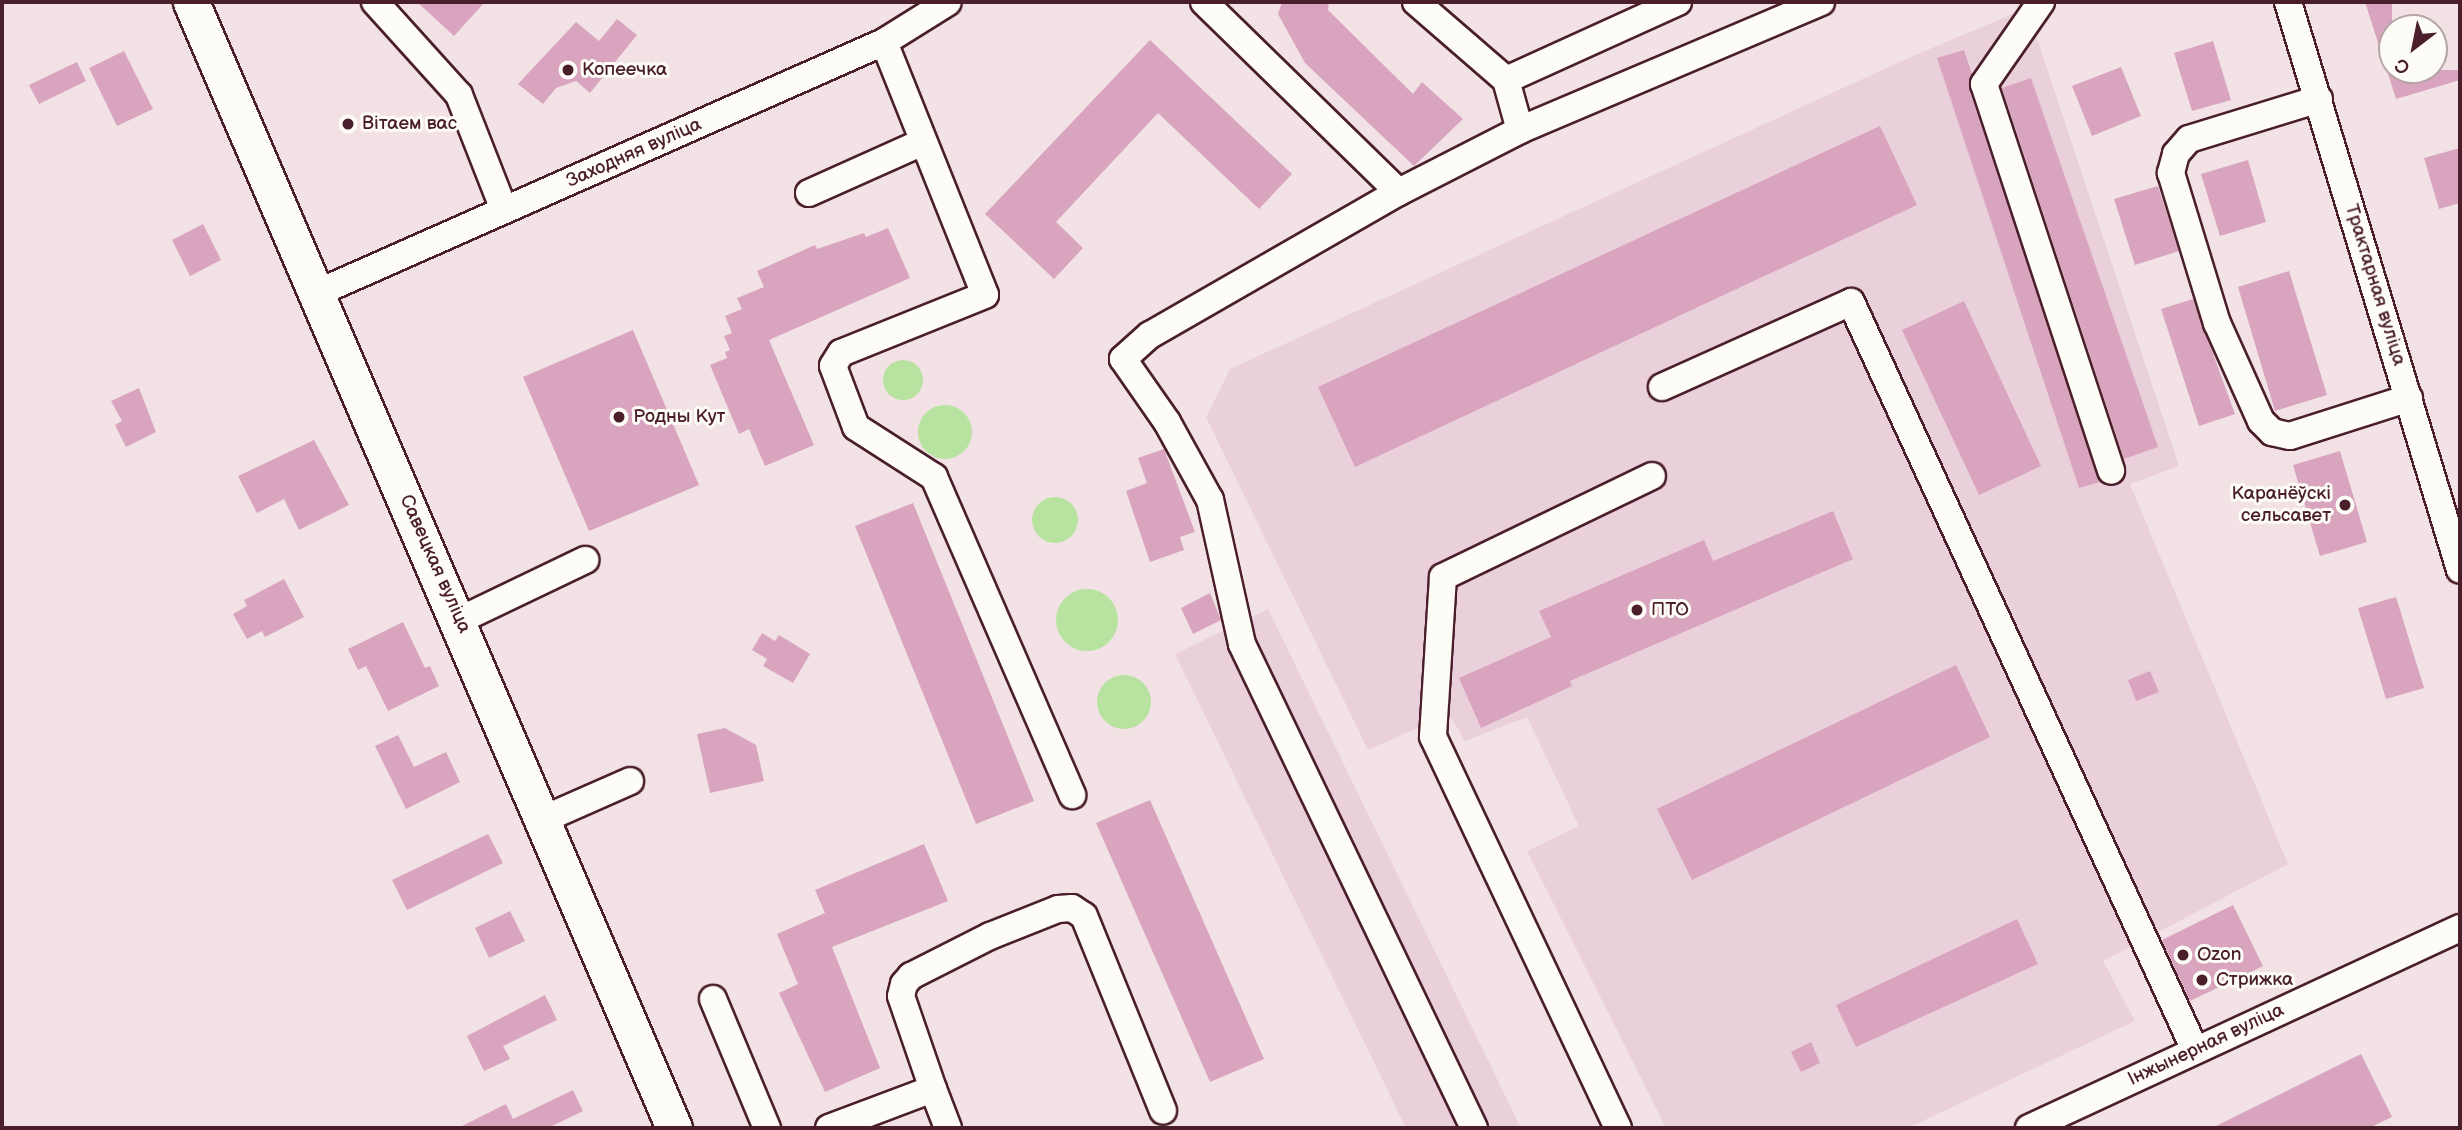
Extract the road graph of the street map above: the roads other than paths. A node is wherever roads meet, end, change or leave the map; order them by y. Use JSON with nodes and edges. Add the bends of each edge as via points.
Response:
{"nodes":[{"id":1,"x":191,"y":2,"type":"edge"},
{"id":2,"x":375,"y":2,"type":"edge"},
{"id":3,"x":948,"y":2,"type":"edge"},
{"id":4,"x":1204,"y":2,"type":"edge"},
{"id":5,"x":1416,"y":2,"type":"edge"},
{"id":6,"x":1678,"y":2,"type":"edge"},
{"id":7,"x":1821,"y":2,"type":"edge"},
{"id":8,"x":2041,"y":2,"type":"edge"},
{"id":9,"x":2288,"y":2,"type":"edge"},
{"id":10,"x":884,"y":42,"type":"junction"},
{"id":11,"x":1506,"y":80,"type":"junction"},
{"id":12,"x":2319,"y":99,"type":"junction"},
{"id":13,"x":1520,"y":130,"type":"junction"},
{"id":14,"x":923,"y":142,"type":"junction"},
{"id":15,"x":1399,"y":192,"type":"junction"},
{"id":16,"x":809,"y":193,"type":"dead end"},
{"id":17,"x":504,"y":210,"type":"junction"},
{"id":18,"x":315,"y":294,"type":"junction"},
{"id":19,"x":1662,"y":387,"type":"dead end"},
{"id":20,"x":2409,"y":398,"type":"junction"},
{"id":21,"x":2112,"y":471,"type":"dead end"},
{"id":22,"x":1652,"y":476,"type":"dead end"},
{"id":23,"x":585,"y":560,"type":"dead end"},
{"id":24,"x":2460,"y":570,"type":"edge"},
{"id":25,"x":460,"y":620,"type":"junction"},
{"id":26,"x":629,"y":781,"type":"dead end"},
{"id":27,"x":1072,"y":795,"type":"dead end"},
{"id":28,"x":544,"y":819,"type":"junction"},
{"id":29,"x":2460,"y":928,"type":"edge"},
{"id":30,"x":713,"y":999,"type":"dead end"},
{"id":31,"x":2195,"y":1050,"type":"junction"},
{"id":32,"x":933,"y":1089,"type":"junction"},
{"id":33,"x":1163,"y":1111,"type":"dead end"},
{"id":34,"x":674,"y":1128,"type":"edge"},
{"id":35,"x":767,"y":1128,"type":"edge"},
{"id":36,"x":829,"y":1128,"type":"edge"},
{"id":37,"x":948,"y":1128,"type":"edge"},
{"id":38,"x":1474,"y":1128,"type":"edge"},
{"id":39,"x":1618,"y":1128,"type":"edge"},
{"id":40,"x":2029,"y":1128,"type":"edge"}],
"edges":[{"from":1,"to":18,"type":"main road","name":"Савецкая вуліца"},
{"from":2,"to":17,"type":"street","via":[[459,95]]},
{"from":3,"to":10,"type":"street","name":"Заходняя вуліца"},
{"from":4,"to":15,"type":"street"},
{"from":5,"to":11,"type":"street"},
{"from":6,"to":11,"type":"street"},
{"from":7,"to":13,"type":"street"},
{"from":8,"to":21,"type":"street","via":[[1984,84]]},
{"from":9,"to":12,"type":"street","name":"Трактарная вуліца"},
{"from":10,"to":14,"type":"street"},
{"from":10,"to":17,"type":"street","name":"Заходняя вуліца"},
{"from":11,"to":13,"type":"street"},
{"from":12,"to":20,"type":"street","name":"Трактарная вуліца"},
{"from":12,"to":20,"type":"street","via":[[2189,139],[2176,154],[2171,173],[2217,323],[2261,421],[2272,432],[2290,436]]},
{"from":13,"to":15,"type":"street"},
{"from":14,"to":16,"type":"street"},
{"from":14,"to":27,"type":"street","via":[[985,295],[841,353],[833,366],[856,427],[934,477]]},
{"from":15,"to":38,"type":"street","via":[[1150,335],[1123,359],[1167,422],[1210,500],[1242,644]]},
{"from":17,"to":18,"type":"street","name":"Заходняя вуліца"},
{"from":18,"to":25,"type":"main road","name":"Савецкая вуліца"},
{"from":19,"to":31,"type":"street","via":[[1851,302]]},
{"from":20,"to":24,"type":"street","name":"Трактарная вуліца"},
{"from":22,"to":39,"type":"street","via":[[1443,577],[1433,736]]},
{"from":23,"to":25,"type":"street"},
{"from":25,"to":28,"type":"main road","name":"Савецкая вуліца"},
{"from":26,"to":28,"type":"street"},
{"from":28,"to":34,"type":"main road","name":"Савецкая вуліца"},
{"from":29,"to":31,"type":"street","name":"Інжынерная вуліца"},
{"from":30,"to":35,"type":"street"},
{"from":31,"to":40,"type":"street","name":"Інжынерная вуліца"},
{"from":32,"to":33,"type":"street","via":[[901,996],[904,984],[911,976],[990,936],[1058,909],[1072,908],[1084,916]]},
{"from":32,"to":36,"type":"street"},
{"from":32,"to":37,"type":"street"}]}
